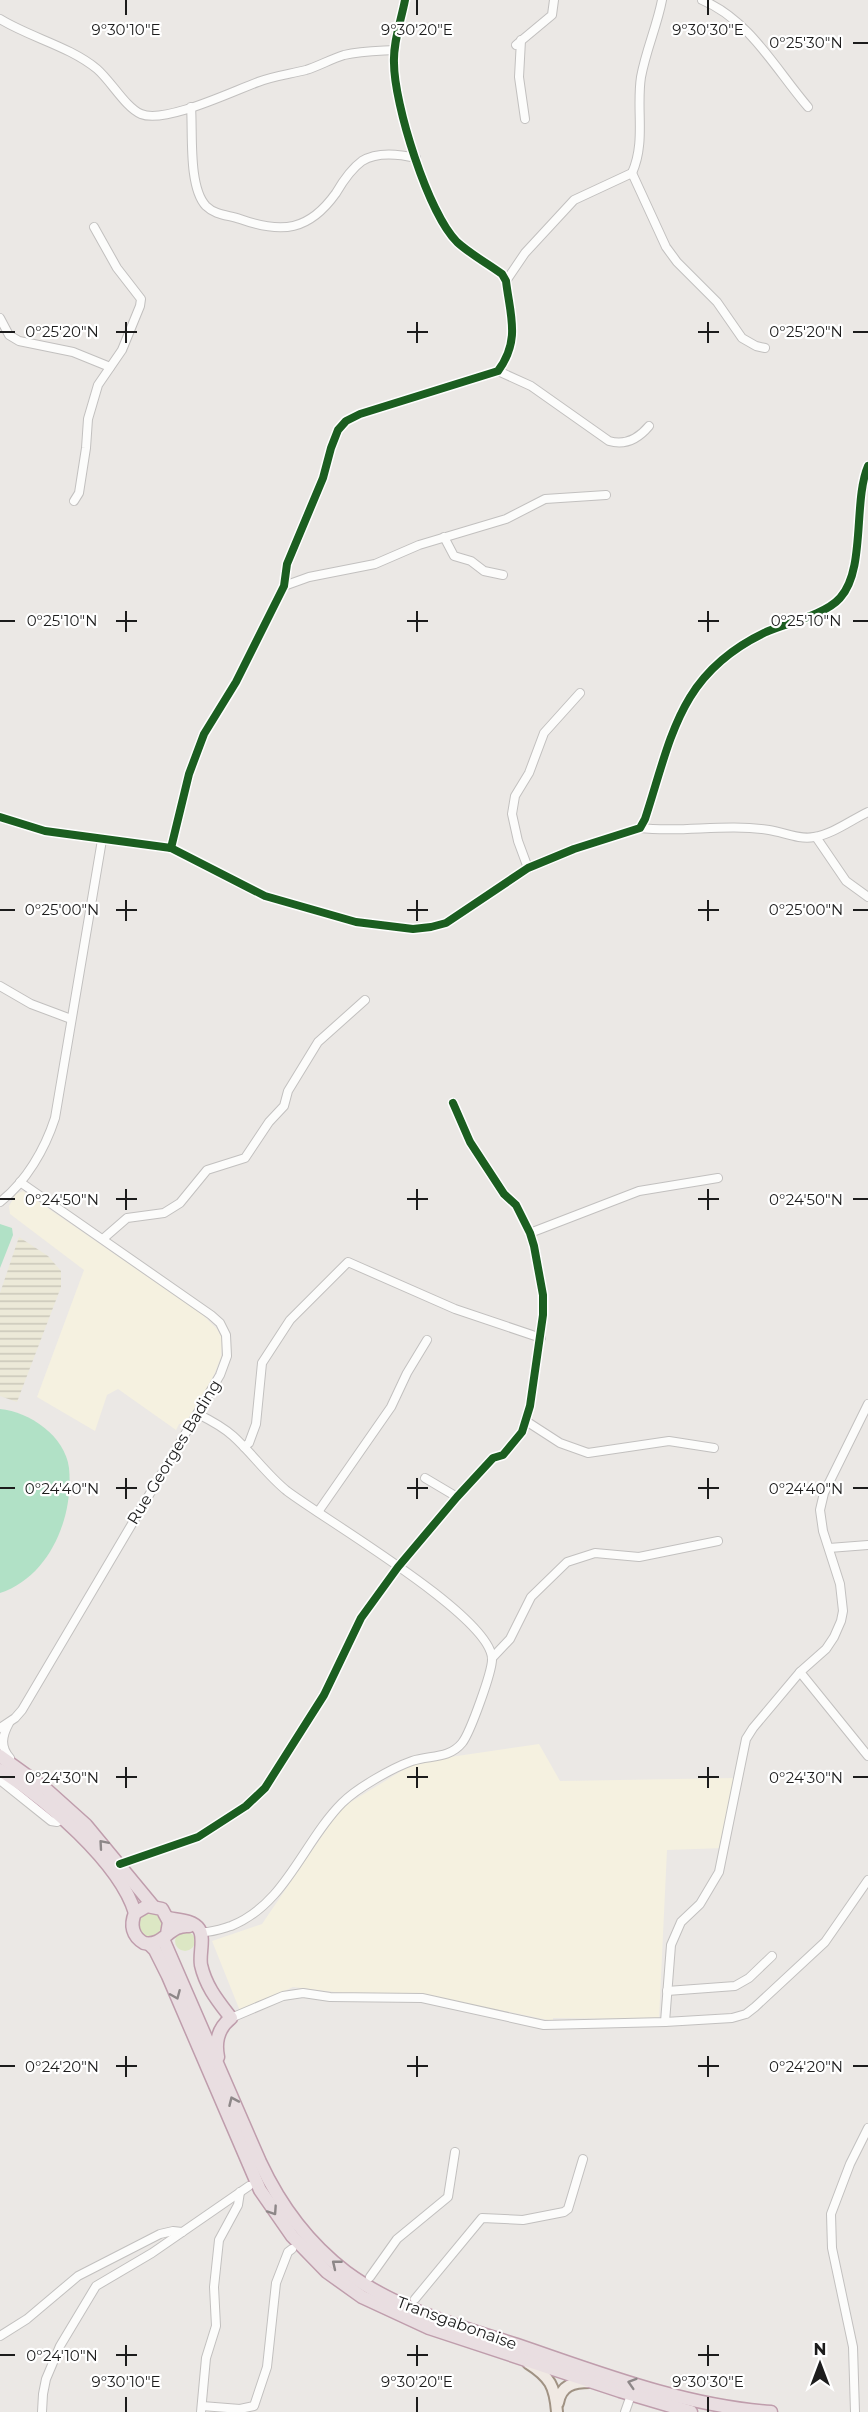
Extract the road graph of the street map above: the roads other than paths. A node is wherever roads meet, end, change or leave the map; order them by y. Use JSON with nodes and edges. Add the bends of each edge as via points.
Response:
{"nodes":[{"id":1,"x":405,"y":0,"type":"edge"},
{"id":2,"x":554,"y":0,"type":"edge"},
{"id":3,"x":662,"y":0,"type":"edge"},
{"id":4,"x":702,"y":0,"type":"edge"},
{"id":5,"x":0,"y":19,"type":"edge"},
{"id":6,"x":394,"y":50,"type":"junction"},
{"id":7,"x":191,"y":107,"type":"junction"},
{"id":8,"x":808,"y":107,"type":"dead end"},
{"id":9,"x":525,"y":119,"type":"dead end"},
{"id":10,"x":416,"y":158,"type":"junction"},
{"id":11,"x":632,"y":173,"type":"junction"},
{"id":12,"x":94,"y":226,"type":"dead end"},
{"id":13,"x":506,"y":280,"type":"junction"},
{"id":14,"x":0,"y":318,"type":"edge"},
{"id":15,"x":765,"y":348,"type":"dead end"},
{"id":16,"x":110,"y":367,"type":"junction"},
{"id":17,"x":498,"y":370,"type":"junction"},
{"id":18,"x":650,"y":426,"type":"dead end"},
{"id":19,"x":868,"y":466,"type":"edge"},
{"id":20,"x":606,"y":495,"type":"dead end"},
{"id":21,"x":74,"y":501,"type":"dead end"},
{"id":22,"x":444,"y":537,"type":"junction"},
{"id":23,"x":503,"y":574,"type":"dead end"},
{"id":24,"x":284,"y":586,"type":"junction"},
{"id":25,"x":580,"y":693,"type":"dead end"},
{"id":26,"x":868,"y":812,"type":"edge"},
{"id":27,"x":0,"y":817,"type":"edge"},
{"id":28,"x":640,"y":828,"type":"junction"},
{"id":29,"x":816,"y":837,"type":"junction"},
{"id":30,"x":102,"y":840,"type":"junction"},
{"id":31,"x":171,"y":848,"type":"junction"},
{"id":32,"x":528,"y":868,"type":"junction"},
{"id":33,"x":868,"y":897,"type":"edge"},
{"id":34,"x":0,"y":986,"type":"edge"},
{"id":35,"x":365,"y":1000,"type":"dead end"},
{"id":36,"x":71,"y":1019,"type":"junction"},
{"id":37,"x":453,"y":1103,"type":"dead end"},
{"id":38,"x":718,"y":1178,"type":"dead end"},
{"id":39,"x":20,"y":1182,"type":"junction"},
{"id":40,"x":0,"y":1202,"type":"edge"},
{"id":41,"x":530,"y":1233,"type":"junction"},
{"id":42,"x":104,"y":1238,"type":"junction"},
{"id":43,"x":541,"y":1338,"type":"junction"},
{"id":44,"x":427,"y":1340,"type":"dead end"},
{"id":45,"x":868,"y":1404,"type":"edge"},
{"id":46,"x":198,"y":1414,"type":"junction"},
{"id":47,"x":526,"y":1421,"type":"junction"},
{"id":48,"x":244,"y":1447,"type":"junction"},
{"id":49,"x":714,"y":1448,"type":"dead end"},
{"id":50,"x":425,"y":1478,"type":"dead end"},
{"id":51,"x":457,"y":1497,"type":"junction"},
{"id":52,"x":318,"y":1512,"type":"junction"},
{"id":53,"x":718,"y":1541,"type":"dead end"},
{"id":54,"x":868,"y":1545,"type":"edge"},
{"id":55,"x":829,"y":1548,"type":"junction"},
{"id":56,"x":398,"y":1567,"type":"junction"},
{"id":57,"x":492,"y":1658,"type":"junction"},
{"id":58,"x":800,"y":1672,"type":"junction"},
{"id":59,"x":10,"y":1722,"type":"junction"},
{"id":60,"x":0,"y":1728,"type":"edge"},
{"id":61,"x":0,"y":1756,"type":"edge"},
{"id":62,"x":868,"y":1756,"type":"edge"},
{"id":63,"x":0,"y":1770,"type":"edge"},
{"id":64,"x":33,"y":1778,"type":"junction"},
{"id":65,"x":0,"y":1780,"type":"edge"},
{"id":66,"x":62,"y":1819,"type":"junction"},
{"id":67,"x":120,"y":1864,"type":"junction"},
{"id":68,"x":868,"y":1880,"type":"edge"},
{"id":69,"x":153,"y":1906,"type":"junction"},
{"id":70,"x":135,"y":1913,"type":"junction"},
{"id":71,"x":168,"y":1918,"type":"junction"},
{"id":72,"x":200,"y":1932,"type":"junction"},
{"id":73,"x":165,"y":1936,"type":"junction"},
{"id":74,"x":149,"y":1944,"type":"junction"},
{"id":75,"x":772,"y":1956,"type":"dead end"},
{"id":76,"x":667,"y":1991,"type":"junction"},
{"id":77,"x":231,"y":2018,"type":"junction"},
{"id":78,"x":665,"y":2022,"type":"junction"},
{"id":79,"x":222,"y":2077,"type":"junction"},
{"id":80,"x":868,"y":2128,"type":"edge"},
{"id":81,"x":455,"y":2152,"type":"dead end"},
{"id":82,"x":583,"y":2159,"type":"dead end"},
{"id":83,"x":249,"y":2186,"type":"dead end"},
{"id":84,"x":240,"y":2192,"type":"junction"},
{"id":85,"x":182,"y":2232,"type":"junction"},
{"id":86,"x":292,"y":2249,"type":"dead end"},
{"id":87,"x":370,"y":2277,"type":"dead end"},
{"id":88,"x":415,"y":2299,"type":"dead end"},
{"id":89,"x":0,"y":2336,"type":"edge"},
{"id":90,"x":523,"y":2360,"type":"junction"},
{"id":91,"x":592,"y":2382,"type":"junction"},
{"id":92,"x":631,"y":2395,"type":"junction"},
{"id":93,"x":202,"y":2409,"type":"edge"},
{"id":94,"x":557,"y":2409,"type":"edge"},
{"id":95,"x":42,"y":2412,"type":"edge"},
{"id":96,"x":625,"y":2412,"type":"edge"},
{"id":97,"x":691,"y":2412,"type":"edge"},
{"id":98,"x":771,"y":2412,"type":"edge"},
{"id":99,"x":855,"y":2412,"type":"edge"}],
"edges":[{"from":1,"to":6,"type":"street"},
{"from":2,"to":9,"type":"street","via":[[552,15],[518,42]]},
{"from":3,"to":11,"type":"street","via":[[642,75],[639,152]]},
{"from":4,"to":8,"type":"street","via":[[732,17],[755,39]]},
{"from":5,"to":7,"type":"street","via":[[83,59],[141,115],[167,114]]},
{"from":6,"to":7,"type":"street","via":[[343,56],[259,81]]},
{"from":6,"to":10,"type":"street","via":[[397,91]]},
{"from":7,"to":10,"type":"street","via":[[197,191],[206,206],[218,214],[263,227],[308,221],[322,210],[363,160],[385,154]]},
{"from":10,"to":13,"type":"street","via":[[448,230]]},
{"from":11,"to":13,"type":"street","via":[[574,200],[525,253]]},
{"from":11,"to":15,"type":"street","via":[[666,247],[677,262],[717,302],[742,338]]},
{"from":12,"to":16,"type":"street","via":[[117,268],[141,299],[122,350]]},
{"from":13,"to":17,"type":"street","via":[[513,342]]},
{"from":14,"to":16,"type":"street","via":[[9,335],[19,341],[73,352]]},
{"from":16,"to":21,"type":"street","via":[[98,386],[88,419],[81,482]]},
{"from":17,"to":18,"type":"street","via":[[531,386],[609,441],[633,440]]},
{"from":17,"to":24,"type":"street","via":[[360,414],[342,425],[287,564]]},
{"from":19,"to":28,"type":"street","via":[[847,587],[829,607],[741,646],[702,678],[679,714]]},
{"from":20,"to":22,"type":"street","via":[[545,499],[506,519]]},
{"from":22,"to":23,"type":"street","via":[[454,556],[471,561],[484,571]]},
{"from":22,"to":24,"type":"street","via":[[375,564]]},
{"from":24,"to":31,"type":"street","via":[[236,682],[204,734],[189,774]]},
{"from":25,"to":32,"type":"street","via":[[544,733],[529,774],[515,796],[512,814]]},
{"from":26,"to":29,"type":"street"},
{"from":27,"to":30,"type":"street","via":[[38,829]]},
{"from":28,"to":29,"type":"street","via":[[723,826]]},
{"from":28,"to":32,"type":"street"},
{"from":29,"to":33,"type":"street","via":[[846,881]]},
{"from":30,"to":31,"type":"street"},
{"from":30,"to":36,"type":"street"},
{"from":31,"to":32,"type":"street","via":[[265,896],[340,918],[390,927],[446,923]]},
{"from":34,"to":36,"type":"street","via":[[31,1004]]},
{"from":35,"to":42,"type":"street","via":[[318,1042],[288,1091],[284,1106],[244,1158],[207,1170],[180,1203],[164,1213],[127,1218]]},
{"from":36,"to":39,"type":"street","via":[[55,1118]]},
{"from":37,"to":41,"type":"street","via":[[470,1142],[504,1194],[516,1205]]},
{"from":38,"to":41,"type":"street","via":[[639,1191]]},
{"from":39,"to":40,"type":"street"},
{"from":39,"to":42,"type":"street","name":"Rue Georges Bading"},
{"from":41,"to":43,"type":"street","via":[[543,1295]]},
{"from":42,"to":46,"type":"street","name":"Rue Georges Bading","via":[[211,1315],[224,1329],[226,1361]]},
{"from":43,"to":47,"type":"street"},
{"from":43,"to":48,"type":"street","via":[[454,1308],[348,1262],[290,1320],[262,1363],[256,1424]]},
{"from":44,"to":52,"type":"street","via":[[391,1407]]},
{"from":45,"to":55,"type":"street","via":[[822,1501],[820,1518]]},
{"from":46,"to":48,"type":"street","via":[[227,1431]]},
{"from":46,"to":59,"type":"street","name":"Rue Georges Bading","via":[[22,1710]]},
{"from":47,"to":49,"type":"street","via":[[560,1443],[588,1453],[669,1441]]},
{"from":47,"to":51,"type":"street","via":[[503,1455],[493,1458]]},
{"from":48,"to":52,"type":"street","via":[[280,1485]]},
{"from":50,"to":51,"type":"street"},
{"from":51,"to":56,"type":"street"},
{"from":52,"to":56,"type":"street"},
{"from":53,"to":57,"type":"street","via":[[639,1557],[595,1553],[567,1562],[531,1597],[510,1640]]},
{"from":54,"to":55,"type":"street"},
{"from":55,"to":58,"type":"street","via":[[840,1584],[841,1622],[826,1648]]},
{"from":56,"to":57,"type":"street","via":[[475,1628]]},
{"from":56,"to":67,"type":"street","via":[[362,1618],[324,1695],[266,1788],[198,1837]]},
{"from":57,"to":72,"type":"street","via":[[468,1732],[457,1748],[405,1764],[349,1797],[264,1904],[237,1923]]},
{"from":58,"to":62,"type":"street"},
{"from":58,"to":76,"type":"street","via":[[746,1739],[719,1872],[700,1905],[676,1930]]},
{"from":59,"to":60,"type":"street"},
{"from":59,"to":64,"type":"street","via":[[3,1736],[4,1750]]},
{"from":61,"to":64,"type":"highway"},
{"from":63,"to":66,"type":"highway"},
{"from":67,"to":64,"type":"highway","one_way":true,"via":[[86,1825]]},
{"from":65,"to":66,"type":"street","via":[[51,1821]]},
{"from":66,"to":70,"type":"highway","via":[[107,1866]]},
{"from":67,"to":69,"type":"highway"},
{"from":68,"to":78,"type":"street","via":[[825,1942],[747,2014]]},
{"from":69,"to":70,"type":"highway"},
{"from":69,"to":71,"type":"highway"},
{"from":70,"to":74,"type":"highway","via":[[134,1933]]},
{"from":71,"to":72,"type":"highway","via":[[191,1923]]},
{"from":71,"to":73,"type":"highway","via":[[170,1926]]},
{"from":72,"to":73,"type":"highway","via":[[183,1926]]},
{"from":72,"to":77,"type":"highway","via":[[202,1968],[212,1994]]},
{"from":73,"to":74,"type":"highway"},
{"from":73,"to":79,"type":"highway","name":"Transgabonaise"},
{"from":74,"to":90,"type":"highway","name":"Transgabonaise","one_way":true,"via":[[168,1977],[250,2170],[271,2208],[302,2248],[340,2282],[371,2302],[429,2328]]},
{"from":75,"to":76,"type":"street","via":[[735,1986]]},
{"from":76,"to":78,"type":"street"},
{"from":77,"to":78,"type":"street","via":[[283,1996],[303,1994],[422,1998],[544,2025]]},
{"from":77,"to":79,"type":"highway","via":[[222,2026],[216,2043]]},
{"from":98,"to":79,"type":"highway","name":"Transgabonaise","one_way":true,"via":[[664,2393],[425,2314],[368,2286],[323,2253],[282,2204]]},
{"from":80,"to":99,"type":"street","via":[[831,2214],[832,2248],[853,2347]]},
{"from":81,"to":87,"type":"street","via":[[448,2197],[398,2239]]},
{"from":82,"to":88,"type":"street","via":[[564,2212],[523,2220],[482,2218]]},
{"from":83,"to":84,"type":"street"},
{"from":84,"to":85,"type":"street"},
{"from":84,"to":93,"type":"street","via":[[238,2205],[219,2240],[214,2287],[216,2326],[206,2358]]},
{"from":85,"to":89,"type":"street","via":[[160,2234],[78,2276]]},
{"from":85,"to":95,"type":"street","via":[[96,2286],[60,2346],[46,2379]]},
{"from":86,"to":93,"type":"street","via":[[276,2283],[267,2367],[254,2406]]},
{"from":90,"to":91,"type":"highway","name":"Transgabonaise"},
{"from":90,"to":94,"type":"main road","via":[[549,2379]]},
{"from":91,"to":92,"type":"highway","name":"Transgabonaise"},
{"from":91,"to":94,"type":"main road","via":[[565,2387]]},
{"from":92,"to":96,"type":"street"},
{"from":92,"to":97,"type":"highway","name":"Transgabonaise"}]}
